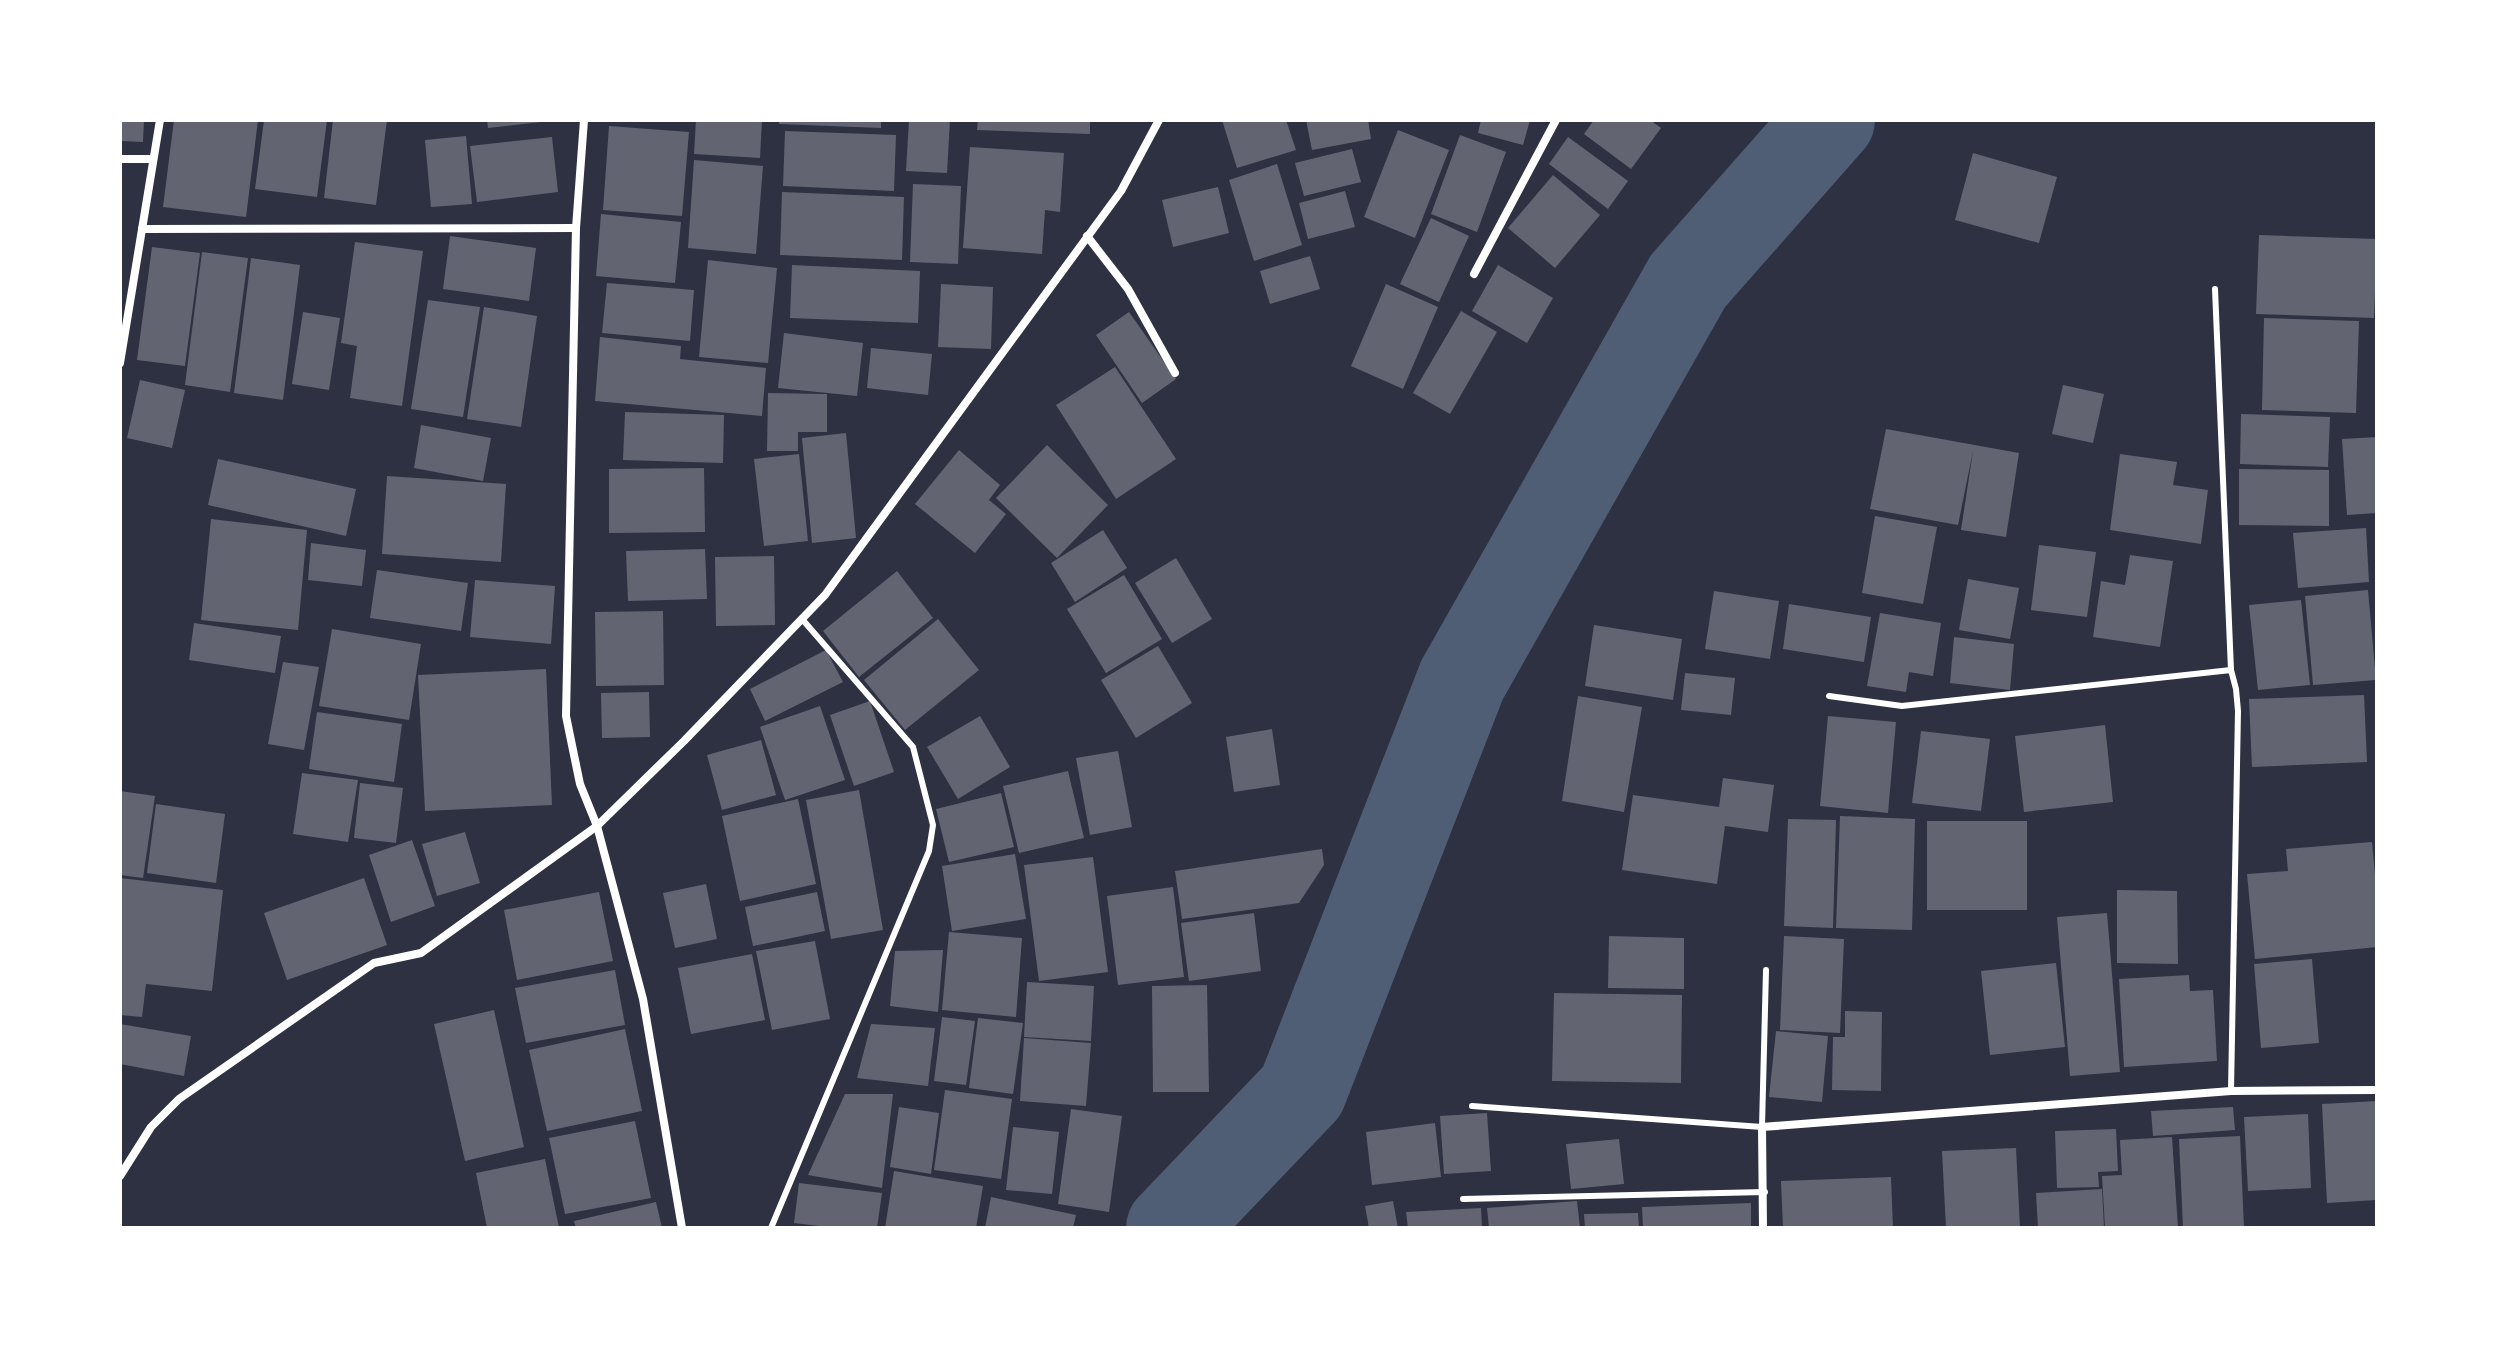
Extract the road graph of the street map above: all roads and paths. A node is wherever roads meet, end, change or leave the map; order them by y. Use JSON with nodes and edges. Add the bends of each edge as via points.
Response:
{"nodes":[{"id":1,"x":160,"y":120,"type":"edge"},
{"id":2,"x":584,"y":120,"type":"edge"},
{"id":3,"x":1159,"y":120,"type":"edge"},
{"id":4,"x":1556,"y":120,"type":"edge"},
{"id":5,"x":120,"y":159,"type":"edge"},
{"id":6,"x":153,"y":159,"type":"junction"},
{"id":7,"x":576,"y":228,"type":"junction"},
{"id":8,"x":142,"y":229,"type":"junction"},
{"id":9,"x":1087,"y":236,"type":"junction"},
{"id":10,"x":1474,"y":274,"type":"dead end"},
{"id":11,"x":2215,"y":289,"type":"dead end"},
{"id":12,"x":120,"y":363,"type":"edge"},
{"id":13,"x":1175,"y":373,"type":"dead end"},
{"id":14,"x":802,"y":619,"type":"junction"},
{"id":15,"x":2231,"y":670,"type":"junction"},
{"id":16,"x":1829,"y":696,"type":"dead end"},
{"id":17,"x":597,"y":826,"type":"junction"},
{"id":18,"x":1766,"y":970,"type":"dead end"},
{"id":19,"x":2377,"y":1090,"type":"edge"},
{"id":20,"x":2231,"y":1091,"type":"junction"},
{"id":21,"x":1472,"y":1106,"type":"dead end"},
{"id":22,"x":1762,"y":1127,"type":"junction"},
{"id":23,"x":120,"y":1176,"type":"edge"},
{"id":24,"x":1765,"y":1192,"type":"junction"},
{"id":25,"x":1463,"y":1199,"type":"dead end"},
{"id":26,"x":682,"y":1228,"type":"edge"},
{"id":27,"x":771,"y":1228,"type":"edge"},
{"id":28,"x":1763,"y":1228,"type":"edge"}],
"edges":[{"from":1,"to":6,"type":"street"},
{"from":2,"to":7,"type":"street"},
{"from":3,"to":9,"type":"street","via":[[1121,191]]},
{"from":4,"to":10,"type":"street"},
{"from":5,"to":6,"type":"street"},
{"from":6,"to":8,"type":"street"},
{"from":7,"to":8,"type":"street"},
{"from":7,"to":17,"type":"street","via":[[566,716],[580,784]]},
{"from":8,"to":12,"type":"street"},
{"from":9,"to":13,"type":"street","via":[[1128,289]]},
{"from":9,"to":14,"type":"street","via":[[825,595]]},
{"from":11,"to":15,"type":"lane"},
{"from":14,"to":17,"type":"street"},
{"from":14,"to":27,"type":"lane","via":[[913,747],[933,825],[929,851]]},
{"from":15,"to":16,"type":"lane","via":[[1902,706]]},
{"from":15,"to":20,"type":"lane","via":[[2238,711]]},
{"from":17,"to":23,"type":"street","via":[[421,953],[374,963],[179,1099],[151,1127]]},
{"from":17,"to":26,"type":"street","via":[[643,999]]},
{"from":18,"to":22,"type":"lane"},
{"from":19,"to":20,"type":"street"},
{"from":20,"to":22,"type":"street"},
{"from":21,"to":22,"type":"lane"},
{"from":22,"to":24,"type":"street"},
{"from":24,"to":25,"type":"lane"},
{"from":24,"to":28,"type":"street"}]}
